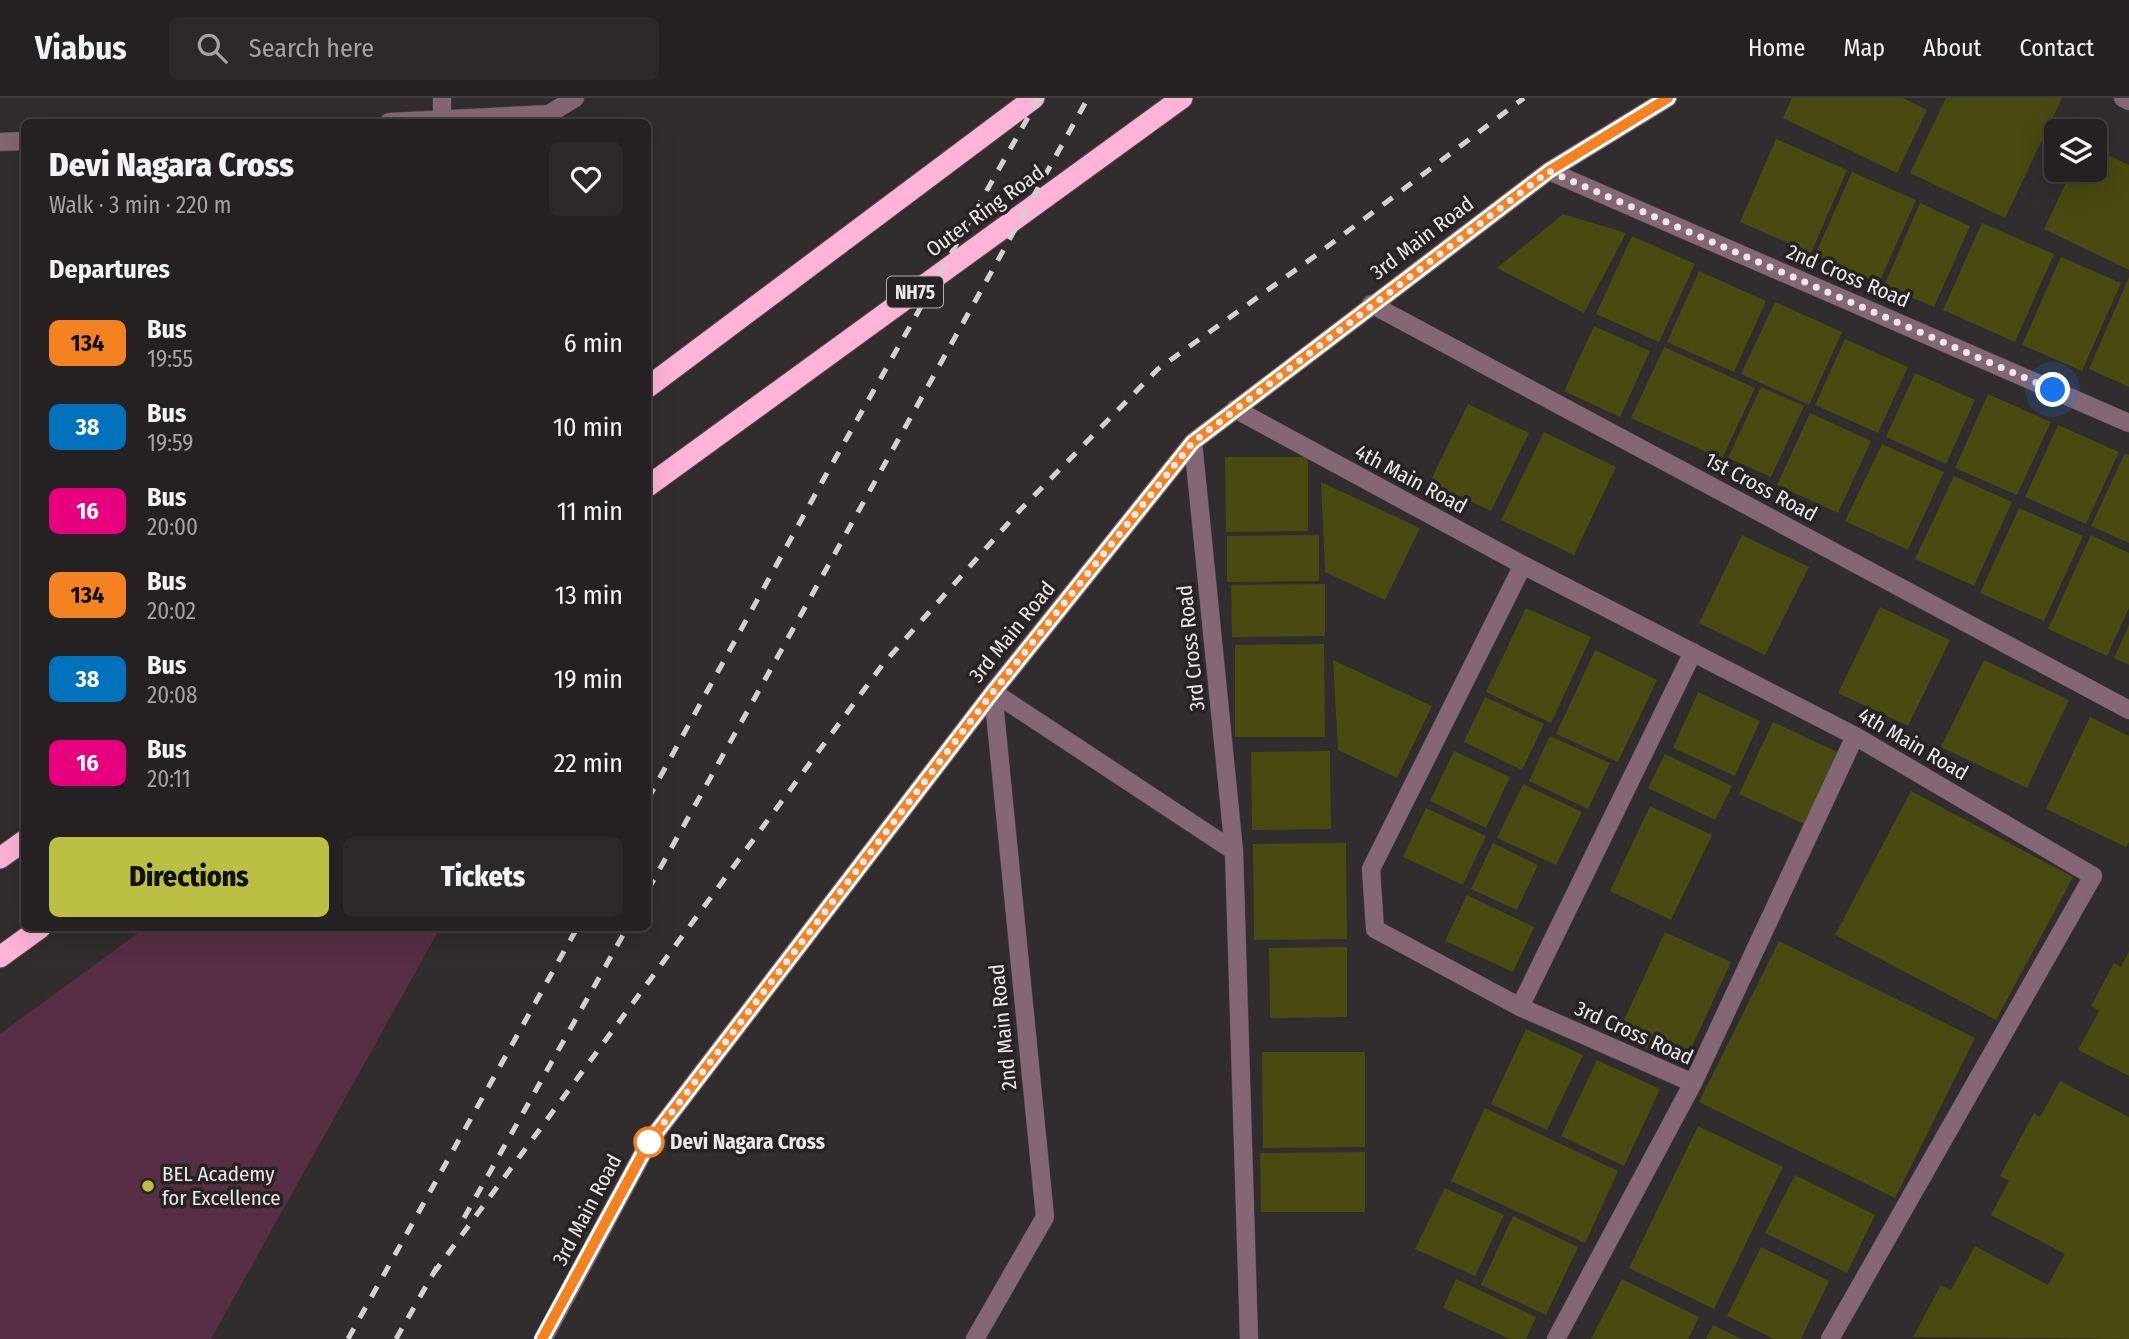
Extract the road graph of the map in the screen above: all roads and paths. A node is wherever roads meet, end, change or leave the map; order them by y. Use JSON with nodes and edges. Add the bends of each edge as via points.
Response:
{"nodes":[{"id":1,"x":442,"y":98,"type":"edge"},
{"id":2,"x":575,"y":98,"type":"edge"},
{"id":3,"x":1034,"y":98,"type":"edge"},
{"id":4,"x":1182,"y":98,"type":"edge"},
{"id":5,"x":1668,"y":98,"type":"edge"},
{"id":6,"x":2123,"y":98,"type":"edge"},
{"id":7,"x":2129,"y":102,"type":"edge"},
{"id":8,"x":442,"y":119,"type":"edge"},
{"id":9,"x":460,"y":119,"type":"edge"},
{"id":10,"x":21,"y":141,"type":"edge"},
{"id":11,"x":0,"y":142,"type":"edge"},
{"id":12,"x":1549,"y":171,"type":"junction"},
{"id":13,"x":1371,"y":304,"type":"junction"},
{"id":14,"x":651,"y":385,"type":"edge"},
{"id":15,"x":1235,"y":409,"type":"junction"},
{"id":16,"x":2129,"y":423,"type":"edge"},
{"id":17,"x":1193,"y":442,"type":"junction"},
{"id":18,"x":651,"y":484,"type":"edge"},
{"id":19,"x":1523,"y":565,"type":"junction"},
{"id":20,"x":1693,"y":652,"type":"junction"},
{"id":21,"x":993,"y":692,"type":"junction"},
{"id":22,"x":2129,"y":710,"type":"edge"},
{"id":23,"x":1856,"y":736,"type":"junction"},
{"id":24,"x":21,"y":843,"type":"edge"},
{"id":25,"x":1234,"y":851,"type":"junction"},
{"id":26,"x":0,"y":858,"type":"edge"},
{"id":27,"x":36,"y":931,"type":"edge"},
{"id":28,"x":0,"y":957,"type":"edge"},
{"id":29,"x":1520,"y":1007,"type":"junction"},
{"id":30,"x":1693,"y":1083,"type":"junction"},
{"id":31,"x":542,"y":1339,"type":"edge"},
{"id":32,"x":975,"y":1339,"type":"edge"},
{"id":33,"x":1249,"y":1339,"type":"edge"},
{"id":34,"x":1556,"y":1339,"type":"edge"},
{"id":35,"x":1830,"y":1339,"type":"edge"}],
"edges":[{"from":1,"to":8,"type":"street"},
{"from":2,"to":9,"type":"street","via":[[549,114]]},
{"from":3,"to":14,"type":"highway"},
{"from":4,"to":18,"type":"highway","name":"Outer Ring Road","number":"NH75"},
{"from":5,"to":12,"type":"street","name":"3rd Main Road"},
{"from":6,"to":7,"type":"street"},
{"from":10,"to":11,"type":"street"},
{"from":12,"to":13,"type":"street","name":"3rd Main Road"},
{"from":12,"to":16,"type":"street","name":"2nd Cross Road"},
{"from":13,"to":15,"type":"street","name":"3rd Main Road"},
{"from":13,"to":22,"type":"street","name":"1st Cross Road"},
{"from":15,"to":17,"type":"street","name":"3rd Main Road"},
{"from":15,"to":19,"type":"street","name":"4th Main Road"},
{"from":17,"to":21,"type":"street","name":"3rd Main Road"},
{"from":17,"to":25,"type":"street","name":"3rd Cross Road"},
{"from":19,"to":20,"type":"street","name":"4th Main Road"},
{"from":19,"to":29,"type":"street","name":"3rd Cross Road","via":[[1371,869],[1376,929]]},
{"from":20,"to":23,"type":"street","name":"4th Main Road"},
{"from":20,"to":29,"type":"street"},
{"from":21,"to":25,"type":"street"},
{"from":21,"to":31,"type":"street","name":"3rd Main Road","via":[[649,1142]]},
{"from":21,"to":32,"type":"street","name":"2nd Main Road","via":[[1045,1217]]},
{"from":23,"to":30,"type":"street"},
{"from":23,"to":35,"type":"street","name":"4th Main Road","via":[[2093,876]]},
{"from":24,"to":26,"type":"highway"},
{"from":25,"to":33,"type":"street","name":"3rd Cross Road"},
{"from":27,"to":28,"type":"highway"},
{"from":29,"to":30,"type":"street","name":"3rd Cross Road"},
{"from":30,"to":34,"type":"street","name":"3rd Cross Road"}]}
